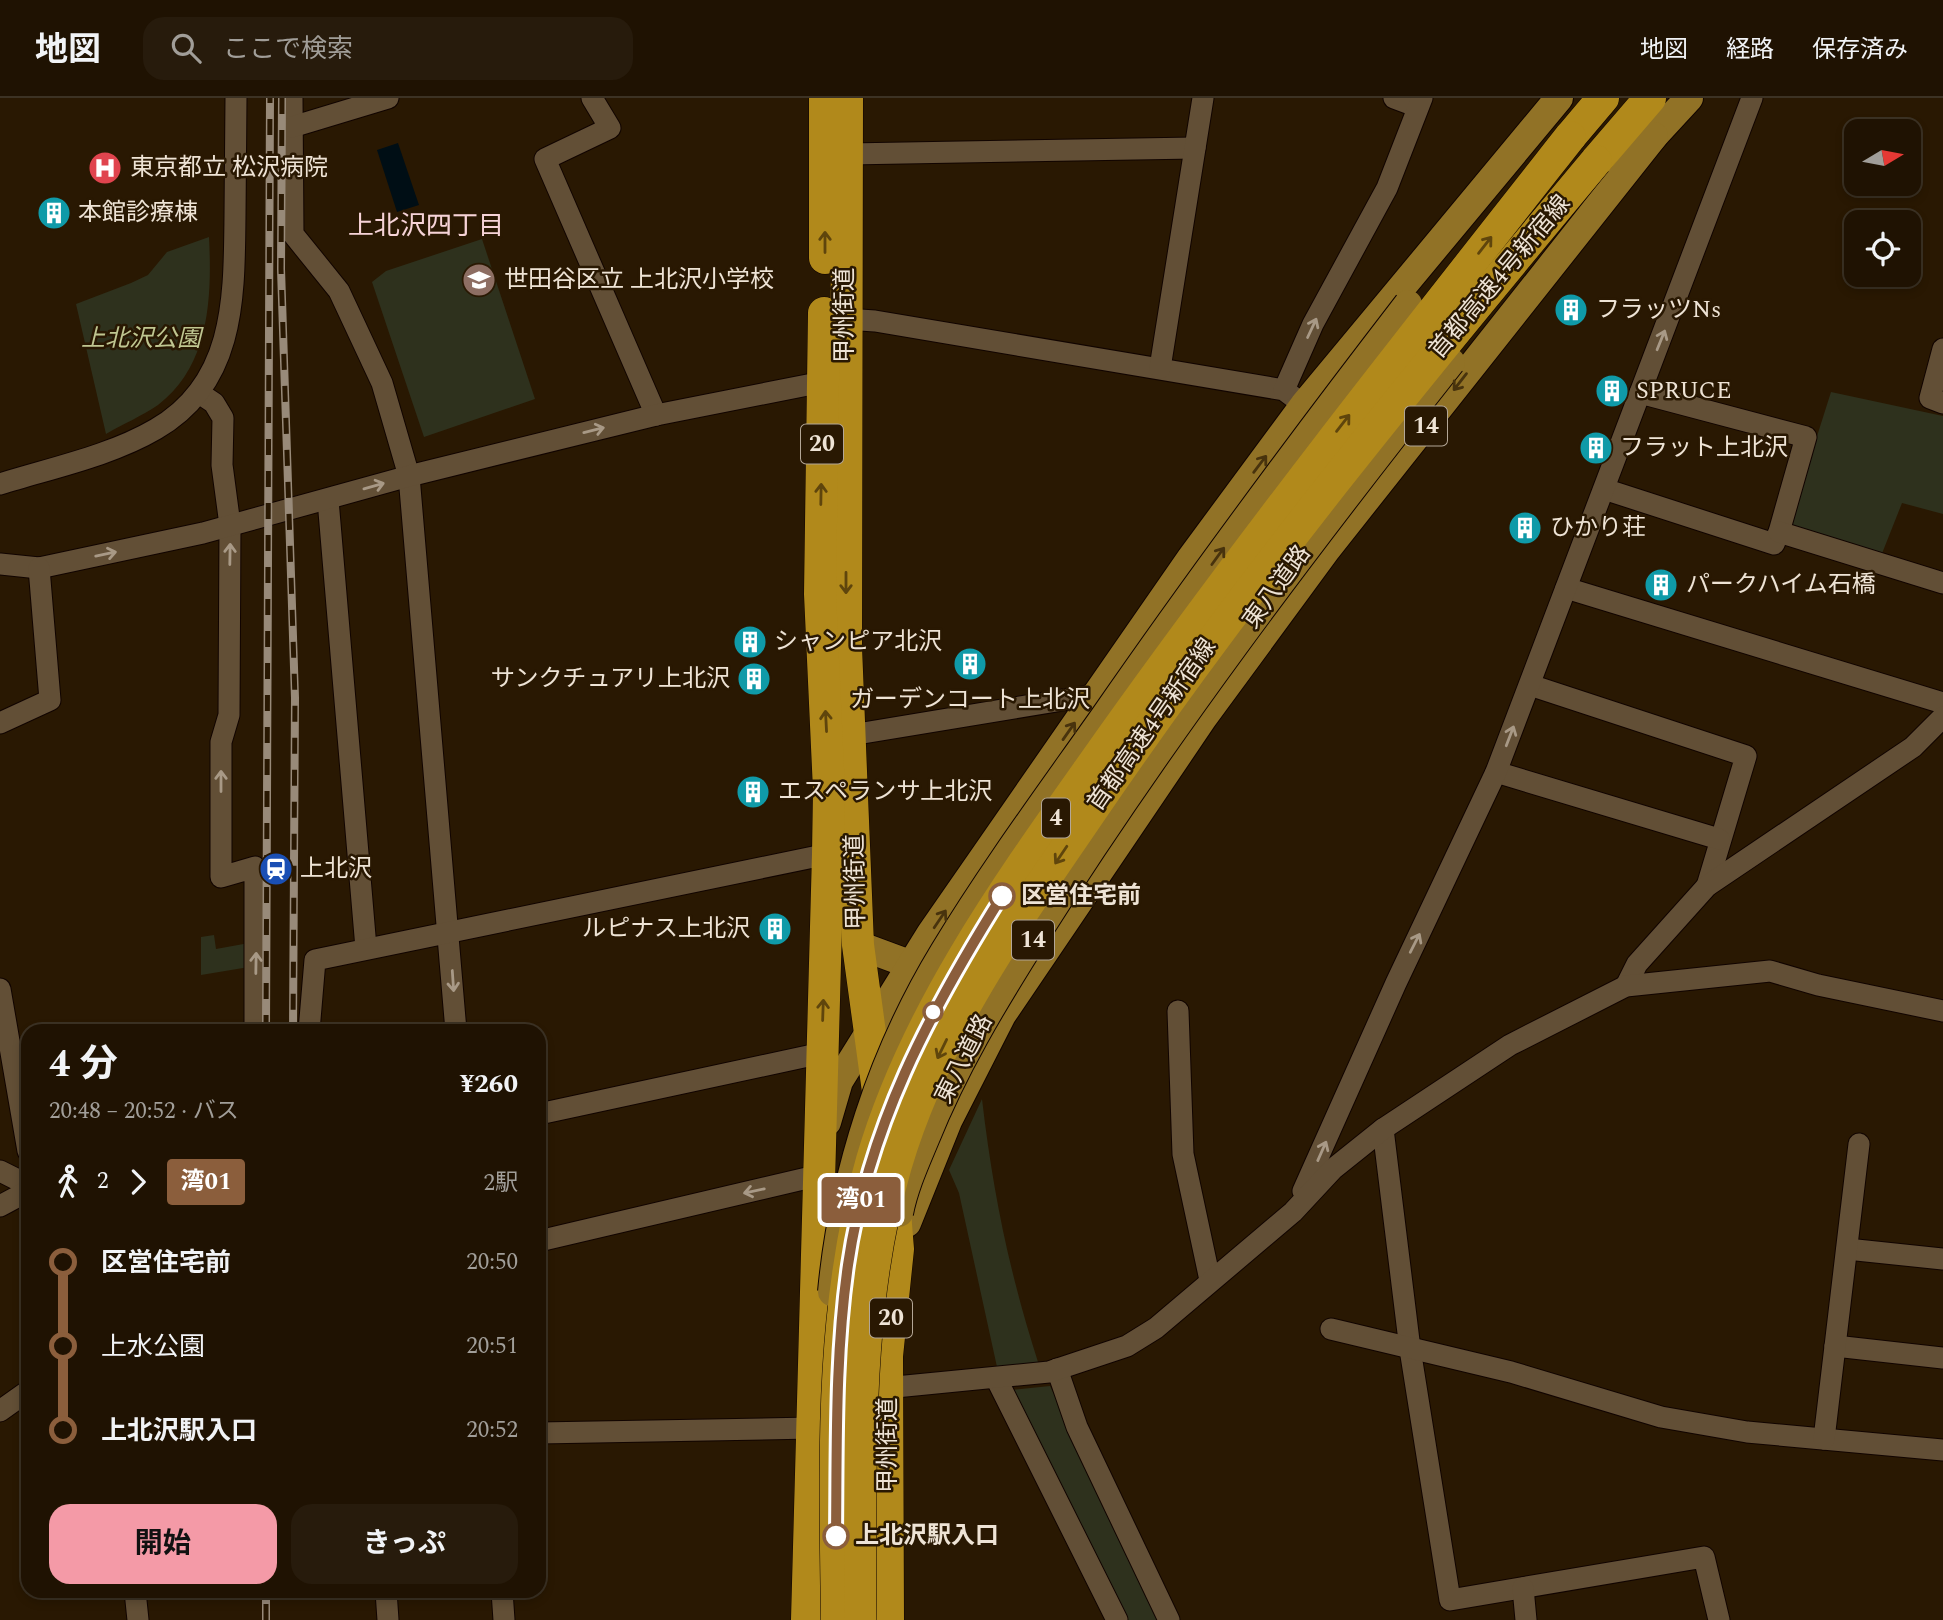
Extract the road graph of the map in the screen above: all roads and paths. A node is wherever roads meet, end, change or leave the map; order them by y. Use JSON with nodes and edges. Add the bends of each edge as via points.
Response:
{"nodes":[{"id":1,"x":236,"y":98,"type":"edge"},
{"id":2,"x":292,"y":98,"type":"edge"},
{"id":3,"x":388,"y":98,"type":"edge"},
{"id":4,"x":592,"y":98,"type":"edge"},
{"id":5,"x":825,"y":98,"type":"edge"},
{"id":6,"x":847,"y":98,"type":"edge"},
{"id":7,"x":1203,"y":98,"type":"edge"},
{"id":8,"x":1394,"y":98,"type":"edge"},
{"id":9,"x":1559,"y":98,"type":"edge"},
{"id":10,"x":1565,"y":98,"type":"edge"},
{"id":11,"x":1602,"y":98,"type":"edge"},
{"id":12,"x":1642,"y":98,"type":"edge"},
{"id":13,"x":1650,"y":98,"type":"edge"},
{"id":14,"x":1689,"y":98,"type":"edge"},
{"id":15,"x":1752,"y":98,"type":"edge"},
{"id":16,"x":1420,"y":103,"type":"edge"},
{"id":17,"x":292,"y":127,"type":"junction"},
{"id":18,"x":1654,"y":136,"type":"junction"},
{"id":19,"x":1195,"y":148,"type":"junction"},
{"id":20,"x":848,"y":154,"type":"junction"},
{"id":21,"x":1596,"y":162,"type":"junction"},
{"id":22,"x":845,"y":319,"type":"junction"},
{"id":23,"x":1943,"y":349,"type":"edge"},
{"id":24,"x":1160,"y":369,"type":"junction"},
{"id":25,"x":834,"y":380,"type":"junction"},
{"id":26,"x":198,"y":393,"type":"junction"},
{"id":27,"x":1640,"y":393,"type":"junction"},
{"id":28,"x":1294,"y":398,"type":"junction"},
{"id":29,"x":1943,"y":403,"type":"edge"},
{"id":30,"x":656,"y":415,"type":"junction"},
{"id":31,"x":409,"y":476,"type":"junction"},
{"id":32,"x":0,"y":484,"type":"edge"},
{"id":33,"x":1604,"y":489,"type":"junction"},
{"id":34,"x":328,"y":500,"type":"junction"},
{"id":35,"x":230,"y":525,"type":"junction"},
{"id":36,"x":1779,"y":532,"type":"junction"},
{"id":37,"x":0,"y":564,"type":"edge"},
{"id":38,"x":39,"y":568,"type":"junction"},
{"id":39,"x":1943,"y":583,"type":"edge"},
{"id":40,"x":1566,"y":588,"type":"junction"},
{"id":41,"x":1122,"y":660,"type":"junction"},
{"id":42,"x":1530,"y":685,"type":"junction"},
{"id":43,"x":1093,"y":695,"type":"junction"},
{"id":44,"x":1943,"y":703,"type":"edge"},
{"id":45,"x":1203,"y":718,"type":"junction"},
{"id":46,"x":1943,"y":718,"type":"edge"},
{"id":47,"x":0,"y":723,"type":"edge"},
{"id":48,"x":851,"y":735,"type":"junction"},
{"id":49,"x":1496,"y":772,"type":"junction"},
{"id":50,"x":1719,"y":839,"type":"junction"},
{"id":51,"x":828,"y":854,"type":"junction"},
{"id":52,"x":1707,"y":886,"type":"junction"},
{"id":53,"x":449,"y":931,"type":"junction"},
{"id":54,"x":858,"y":945,"type":"junction"},
{"id":55,"x":366,"y":948,"type":"junction"},
{"id":56,"x":912,"y":965,"type":"junction"},
{"id":57,"x":1626,"y":986,"type":"junction"},
{"id":58,"x":0,"y":989,"type":"edge"},
{"id":59,"x":1178,"y":1011,"type":"dead end"},
{"id":60,"x":1943,"y":1011,"type":"edge"},
{"id":61,"x":255,"y":1024,"type":"edge"},
{"id":62,"x":310,"y":1024,"type":"edge"},
{"id":63,"x":456,"y":1024,"type":"edge"},
{"id":64,"x":868,"y":1034,"type":"junction"},
{"id":65,"x":822,"y":1053,"type":"junction"},
{"id":66,"x":21,"y":1082,"type":"edge"},
{"id":67,"x":546,"y":1112,"type":"edge"},
{"id":68,"x":1382,"y":1129,"type":"junction"},
{"id":69,"x":1859,"y":1144,"type":"dead end"},
{"id":70,"x":820,"y":1163,"type":"junction"},
{"id":71,"x":0,"y":1171,"type":"edge"},
{"id":72,"x":21,"y":1182,"type":"edge"},
{"id":73,"x":21,"y":1195,"type":"edge"},
{"id":74,"x":0,"y":1206,"type":"edge"},
{"id":75,"x":1293,"y":1212,"type":"junction"},
{"id":76,"x":546,"y":1239,"type":"edge"},
{"id":77,"x":898,"y":1249,"type":"junction"},
{"id":78,"x":1847,"y":1249,"type":"junction"},
{"id":79,"x":1943,"y":1259,"type":"edge"},
{"id":80,"x":1210,"y":1280,"type":"junction"},
{"id":81,"x":1331,"y":1329,"type":"dead end"},
{"id":82,"x":1835,"y":1346,"type":"junction"},
{"id":83,"x":1410,"y":1349,"type":"junction"},
{"id":84,"x":1943,"y":1358,"type":"edge"},
{"id":85,"x":1056,"y":1369,"type":"junction"},
{"id":86,"x":996,"y":1378,"type":"junction"},
{"id":87,"x":888,"y":1388,"type":"junction"},
{"id":88,"x":814,"y":1392,"type":"junction"},
{"id":89,"x":21,"y":1396,"type":"edge"},
{"id":90,"x":0,"y":1411,"type":"edge"},
{"id":91,"x":811,"y":1428,"type":"junction"},
{"id":92,"x":546,"y":1433,"type":"edge"},
{"id":93,"x":1824,"y":1439,"type":"junction"},
{"id":94,"x":1943,"y":1450,"type":"edge"},
{"id":95,"x":1523,"y":1588,"type":"junction"},
{"id":96,"x":136,"y":1598,"type":"edge"},
{"id":97,"x":386,"y":1598,"type":"edge"},
{"id":98,"x":502,"y":1598,"type":"edge"},
{"id":99,"x":138,"y":1620,"type":"edge"},
{"id":100,"x":387,"y":1620,"type":"edge"},
{"id":101,"x":504,"y":1620,"type":"edge"},
{"id":102,"x":807,"y":1620,"type":"edge"},
{"id":103,"x":825,"y":1620,"type":"edge"},
{"id":104,"x":837,"y":1620,"type":"edge"},
{"id":105,"x":860,"y":1620,"type":"edge"},
{"id":106,"x":874,"y":1620,"type":"edge"},
{"id":107,"x":888,"y":1620,"type":"edge"},
{"id":108,"x":1117,"y":1620,"type":"edge"},
{"id":109,"x":1169,"y":1620,"type":"edge"},
{"id":110,"x":1526,"y":1620,"type":"edge"},
{"id":111,"x":1719,"y":1620,"type":"edge"}],
"edges":[{"from":1,"to":26,"type":"street","via":[[231,321],[221,355]]},
{"from":2,"to":17,"type":"street"},
{"from":3,"to":17,"type":"street"},
{"from":4,"to":30,"type":"street","via":[[610,128],[545,159]]},
{"from":25,"to":5,"type":"highway","name":"甲州街道","number":"20","one_way":true},
{"from":6,"to":20,"type":"highway","name":"甲州街道","number":"20"},
{"from":7,"to":19,"type":"street"},
{"from":8,"to":16,"type":"street"},
{"from":9,"to":28,"type":"main road"},
{"from":103,"to":10,"type":"main road","one_way":true,"bridge":true,"via":[[825,1361],[837,1236],[873,1100],[900,1037],[943,953],[1175,615]]},
{"from":104,"to":11,"type":"highway","name":"首都高速4号新宿線","number":"4","one_way":true,"bridge":true,"via":[[838,1382],[848,1265],[873,1157],[920,1035],[1002,896],[1199,615],[1348,417]]},
{"from":12,"to":21,"type":"highway"},
{"from":13,"to":21,"type":"highway","name":"首都高速4号新宿線","number":"4"},
{"from":14,"to":18,"type":"main road","name":"東八道路","number":"14"},
{"from":27,"to":15,"type":"street","one_way":true},
{"from":28,"to":16,"type":"street","one_way":true,"via":[[1314,324],[1388,188]]},
{"from":17,"to":31,"type":"street","via":[[293,234],[339,291],[382,383]]},
{"from":18,"to":45,"type":"main road","number":"14","one_way":true,"via":[[1327,549]]},
{"from":18,"to":106,"type":"main road","name":"東八道路","number":"14","bridge":true,"via":[[1451,362],[1323,524],[1076,871],[974,1034],[902,1194],[888,1267],[874,1441]]},
{"from":19,"to":20,"type":"street"},
{"from":19,"to":24,"type":"street"},
{"from":20,"to":22,"type":"highway","name":"甲州街道","number":"20"},
{"from":21,"to":105,"type":"highway","name":"首都高速4号新宿線","number":"4","one_way":true,"bridge":true,"via":[[1293,531],[1023,911],[942,1046],[896,1165],[874,1267],[863,1414]]},
{"from":22,"to":24,"type":"street"},
{"from":22,"to":25,"type":"highway","name":"甲州街道","number":"20"},
{"from":23,"to":29,"type":"street","via":[[1930,398]]},
{"from":24,"to":28,"type":"street"},
{"from":25,"to":30,"type":"street"},
{"from":25,"to":48,"type":"highway","name":"甲州街道","number":"20","one_way":true},
{"from":51,"to":25,"type":"highway","name":"甲州街道","number":"20","one_way":true,"via":[[820,594]]},
{"from":26,"to":32,"type":"street","via":[[157,429]]},
{"from":26,"to":35,"type":"street","via":[[215,403],[223,418],[222,465]]},
{"from":27,"to":33,"type":"street"},
{"from":27,"to":36,"type":"street","via":[[1806,437]]},
{"from":41,"to":28,"type":"main road","one_way":true},
{"from":31,"to":30,"type":"street","one_way":true},
{"from":34,"to":31,"type":"street","one_way":true},
{"from":31,"to":53,"type":"street"},
{"from":33,"to":36,"type":"street","via":[[1774,544]]},
{"from":33,"to":40,"type":"street"},
{"from":34,"to":35,"type":"street"},
{"from":34,"to":55,"type":"street"},
{"from":38,"to":35,"type":"street","one_way":true},
{"from":61,"to":35,"type":"street","one_way":true,"via":[[256,867],[221,877],[221,742],[229,715]]},
{"from":36,"to":39,"type":"street"},
{"from":37,"to":38,"type":"street"},
{"from":38,"to":47,"type":"street","via":[[50,700]]},
{"from":40,"to":42,"type":"street"},
{"from":40,"to":44,"type":"street"},
{"from":41,"to":43,"type":"main road"},
{"from":41,"to":45,"type":"main road"},
{"from":49,"to":42,"type":"street","one_way":true},
{"from":42,"to":50,"type":"street","via":[[1746,756]]},
{"from":43,"to":48,"type":"street"},
{"from":56,"to":43,"type":"main road","one_way":true},
{"from":45,"to":77,"type":"main road","number":"14","via":[[1002,1015],[948,1121]]},
{"from":46,"to":52,"type":"street","via":[[1913,747]]},
{"from":48,"to":54,"type":"highway","name":"甲州街道","number":"20"},
{"from":49,"to":50,"type":"street"},
{"from":75,"to":49,"type":"street","one_way":true},
{"from":50,"to":52,"type":"street"},
{"from":51,"to":53,"type":"street"},
{"from":65,"to":51,"type":"highway","name":"甲州街道","number":"20","one_way":true},
{"from":52,"to":57,"type":"street","via":[[1637,964]]},
{"from":53,"to":55,"type":"street"},
{"from":53,"to":63,"type":"street","one_way":true},
{"from":54,"to":56,"type":"main road"},
{"from":54,"to":64,"type":"highway","name":"甲州街道","number":"20"},
{"from":55,"to":62,"type":"street","via":[[315,960]]},
{"from":56,"to":64,"type":"main road"},
{"from":57,"to":60,"type":"street","via":[[1770,971]]},
{"from":57,"to":68,"type":"street","via":[[1510,1045]]},
{"from":58,"to":66,"type":"street"},
{"from":59,"to":80,"type":"street","via":[[1182,1154]]},
{"from":64,"to":70,"type":"main road","via":[[839,1081]]},
{"from":64,"to":77,"type":"highway","name":"甲州街道","number":"20"},
{"from":65,"to":67,"type":"street"},
{"from":65,"to":70,"type":"highway","name":"甲州街道","number":"20"},
{"from":68,"to":75,"type":"street","via":[[1333,1169]]},
{"from":68,"to":83,"type":"street"},
{"from":69,"to":78,"type":"street"},
{"from":70,"to":76,"type":"street","one_way":true},
{"from":70,"to":88,"type":"highway","name":"甲州街道","number":"20"},
{"from":71,"to":72,"type":"street"},
{"from":73,"to":74,"type":"street"},
{"from":75,"to":80,"type":"street"},
{"from":77,"to":87,"type":"highway","name":"甲州街道","number":"20"},
{"from":78,"to":79,"type":"street"},
{"from":78,"to":82,"type":"street"},
{"from":80,"to":85,"type":"street","via":[[1156,1328],[1127,1346]]},
{"from":81,"to":83,"type":"street"},
{"from":82,"to":84,"type":"street"},
{"from":82,"to":93,"type":"street"},
{"from":83,"to":93,"type":"street","via":[[1511,1372],[1661,1417]]},
{"from":83,"to":95,"type":"street","via":[[1450,1600]]},
{"from":85,"to":86,"type":"street"},
{"from":85,"to":109,"type":"street","via":[[1077,1427]]},
{"from":86,"to":87,"type":"street"},
{"from":86,"to":108,"type":"street"},
{"from":87,"to":88,"type":"street"},
{"from":87,"to":107,"type":"highway","name":"甲州街道","number":"20"},
{"from":88,"to":91,"type":"highway","name":"甲州街道","number":"20"},
{"from":89,"to":90,"type":"street"},
{"from":91,"to":92,"type":"street"},
{"from":91,"to":102,"type":"highway","name":"甲州街道","number":"20"},
{"from":93,"to":94,"type":"street"},
{"from":95,"to":110,"type":"street"},
{"from":95,"to":111,"type":"street","via":[[1704,1557]]},
{"from":96,"to":99,"type":"street"},
{"from":97,"to":100,"type":"street"},
{"from":98,"to":101,"type":"street"}]}
